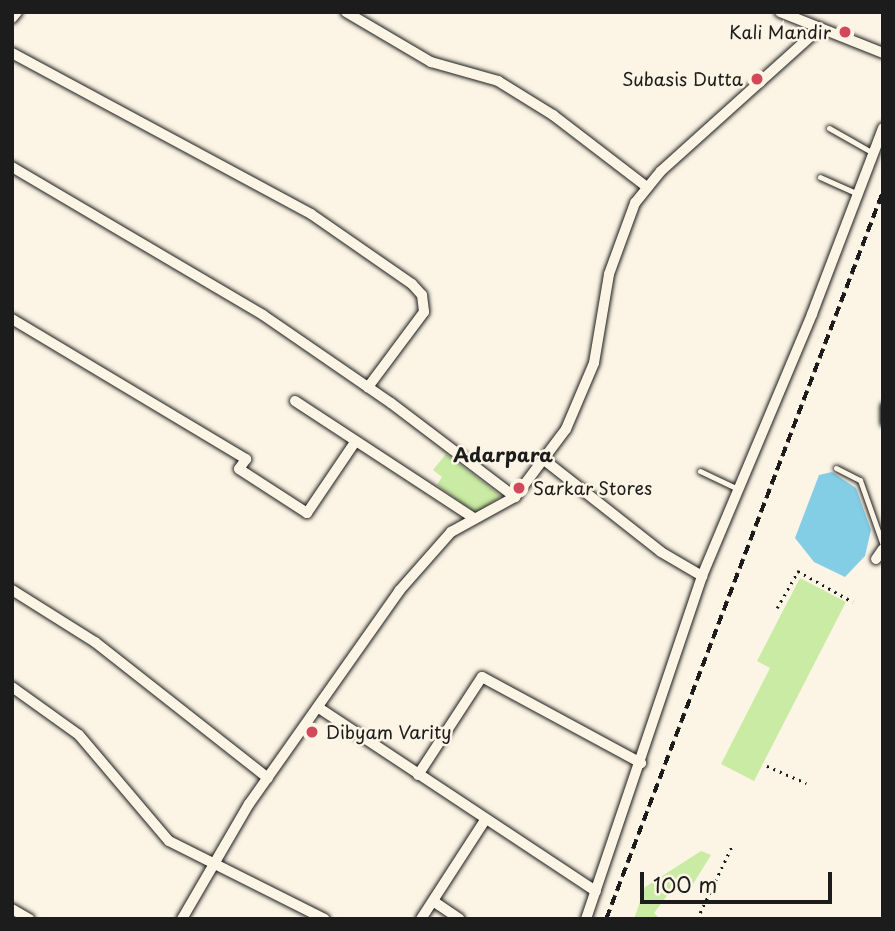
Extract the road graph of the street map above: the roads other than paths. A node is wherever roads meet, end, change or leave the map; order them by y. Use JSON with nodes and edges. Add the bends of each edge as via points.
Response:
{"nodes":[{"id":1,"x":17,"y":12,"type":"edge"},
{"id":2,"x":346,"y":12,"type":"edge"},
{"id":3,"x":780,"y":12,"type":"edge"},
{"id":4,"x":12,"y":18,"type":"edge"},
{"id":5,"x":820,"y":28,"type":"junction"},
{"id":6,"x":12,"y":53,"type":"edge"},
{"id":7,"x":883,"y":53,"type":"edge"},
{"id":8,"x":829,"y":128,"type":"dead end"},
{"id":9,"x":883,"y":128,"type":"edge"},
{"id":10,"x":873,"y":153,"type":"junction"},
{"id":11,"x":14,"y":171,"type":"edge"},
{"id":12,"x":820,"y":177,"type":"dead end"},
{"id":13,"x":647,"y":187,"type":"junction"},
{"id":14,"x":858,"y":194,"type":"junction"},
{"id":15,"x":12,"y":318,"type":"edge"},
{"id":16,"x":368,"y":387,"type":"junction"},
{"id":17,"x":295,"y":401,"type":"dead end"},
{"id":18,"x":883,"y":405,"type":"edge"},
{"id":19,"x":883,"y":423,"type":"edge"},
{"id":20,"x":355,"y":442,"type":"junction"},
{"id":21,"x":543,"y":459,"type":"junction"},
{"id":22,"x":836,"y":468,"type":"dead end"},
{"id":23,"x":700,"y":471,"type":"dead end"},
{"id":24,"x":738,"y":489,"type":"junction"},
{"id":25,"x":514,"y":497,"type":"junction"},
{"id":26,"x":472,"y":517,"type":"junction"},
{"id":27,"x":881,"y":551,"type":"edge"},
{"id":28,"x":702,"y":576,"type":"junction"},
{"id":29,"x":12,"y":590,"type":"edge"},
{"id":30,"x":12,"y":687,"type":"edge"},
{"id":31,"x":319,"y":708,"type":"junction"},
{"id":32,"x":640,"y":763,"type":"junction"},
{"id":33,"x":418,"y":775,"type":"junction"},
{"id":34,"x":268,"y":778,"type":"junction"},
{"id":35,"x":485,"y":820,"type":"junction"},
{"id":36,"x":214,"y":862,"type":"junction"},
{"id":37,"x":596,"y":891,"type":"junction"},
{"id":38,"x":433,"y":901,"type":"junction"},
{"id":39,"x":12,"y":909,"type":"edge"},
{"id":40,"x":29,"y":919,"type":"edge"},
{"id":41,"x":182,"y":919,"type":"edge"},
{"id":42,"x":325,"y":919,"type":"edge"},
{"id":43,"x":421,"y":919,"type":"edge"},
{"id":44,"x":460,"y":919,"type":"edge"},
{"id":45,"x":586,"y":919,"type":"edge"}],
"edges":[{"from":1,"to":4,"type":"street"},
{"from":2,"to":13,"type":"street","via":[[431,62],[498,81],[553,115]]},
{"from":3,"to":5,"type":"street"},
{"from":5,"to":7,"type":"street"},
{"from":5,"to":13,"type":"street"},
{"from":6,"to":16,"type":"street","via":[[311,214],[412,284],[422,295],[424,312]]},
{"from":8,"to":10,"type":"lane"},
{"from":9,"to":10,"type":"street"},
{"from":10,"to":14,"type":"street"},
{"from":11,"to":16,"type":"street","via":[[215,283]]},
{"from":12,"to":14,"type":"lane"},
{"from":13,"to":21,"type":"street","via":[[615,250],[587,387],[566,429]]},
{"from":14,"to":24,"type":"street"},
{"from":15,"to":20,"type":"street","via":[[246,459],[239,469],[307,513]]},
{"from":16,"to":25,"type":"street"},
{"from":17,"to":20,"type":"street"},
{"from":18,"to":19,"type":"lane"},
{"from":20,"to":26,"type":"street"},
{"from":21,"to":25,"type":"street"},
{"from":21,"to":28,"type":"street","via":[[661,552]]},
{"from":22,"to":27,"type":"lane","via":[[860,480]]},
{"from":23,"to":24,"type":"lane"},
{"from":24,"to":28,"type":"street"},
{"from":25,"to":26,"type":"street"},
{"from":26,"to":31,"type":"street","via":[[450,532],[420,565]]},
{"from":28,"to":32,"type":"street"},
{"from":29,"to":34,"type":"street","via":[[95,642]]},
{"from":30,"to":36,"type":"street","via":[[79,735],[158,832],[181,849]]},
{"from":31,"to":33,"type":"street"},
{"from":31,"to":34,"type":"street"},
{"from":32,"to":33,"type":"street","via":[[482,677]]},
{"from":32,"to":37,"type":"street"},
{"from":33,"to":35,"type":"street"},
{"from":34,"to":36,"type":"street"},
{"from":35,"to":37,"type":"street"},
{"from":35,"to":38,"type":"street"},
{"from":36,"to":41,"type":"street"},
{"from":36,"to":42,"type":"street"},
{"from":37,"to":45,"type":"street"},
{"from":38,"to":43,"type":"street"},
{"from":38,"to":44,"type":"street"},
{"from":39,"to":40,"type":"street"}]}
